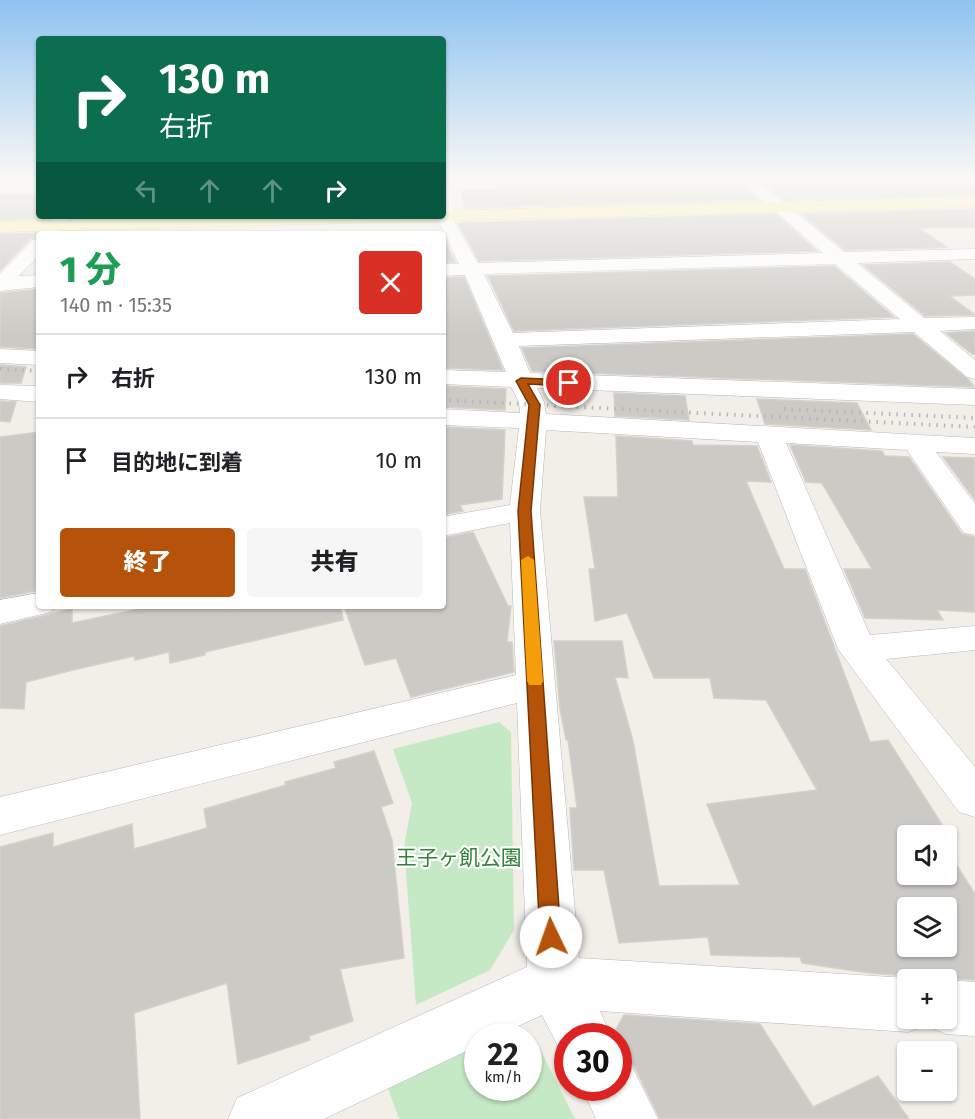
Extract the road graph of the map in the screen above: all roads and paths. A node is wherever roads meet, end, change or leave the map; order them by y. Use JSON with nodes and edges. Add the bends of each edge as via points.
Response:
{"nodes":[{"id":1,"x":454,"y":231,"type":"edge"},
{"id":2,"x":808,"y":231,"type":"edge"},
{"id":3,"x":36,"y":247,"type":"edge"},
{"id":4,"x":975,"y":254,"type":"edge"},
{"id":5,"x":840,"y":258,"type":"junction"},
{"id":6,"x":472,"y":269,"type":"junction"},
{"id":7,"x":446,"y":270,"type":"edge"},
{"id":8,"x":36,"y":281,"type":"edge"},
{"id":9,"x":1,"y":283,"type":"edge"},
{"id":10,"x":975,"y":323,"type":"edge"},
{"id":11,"x":917,"y":325,"type":"junction"},
{"id":12,"x":507,"y":340,"type":"junction"},
{"id":13,"x":0,"y":356,"type":"edge"},
{"id":14,"x":36,"y":358,"type":"edge"},
{"id":15,"x":975,"y":372,"type":"edge"},
{"id":16,"x":446,"y":377,"type":"edge"},
{"id":17,"x":521,"y":381,"type":"junction"},
{"id":18,"x":0,"y":392,"type":"edge"},
{"id":19,"x":36,"y":394,"type":"edge"},
{"id":20,"x":975,"y":397,"type":"edge"},
{"id":21,"x":446,"y":417,"type":"edge"},
{"id":22,"x":533,"y":421,"type":"junction"},
{"id":23,"x":768,"y":434,"type":"junction"},
{"id":24,"x":916,"y":444,"type":"junction"},
{"id":25,"x":975,"y":446,"type":"edge"},
{"id":26,"x":525,"y":511,"type":"junction"},
{"id":27,"x":446,"y":526,"type":"edge"},
{"id":28,"x":975,"y":526,"type":"edge"},
{"id":29,"x":36,"y":605,"type":"edge"},
{"id":30,"x":0,"y":612,"type":"edge"},
{"id":31,"x":975,"y":638,"type":"edge"},
{"id":32,"x":857,"y":649,"type":"junction"},
{"id":33,"x":535,"y":684,"type":"junction"},
{"id":34,"x":975,"y":799,"type":"edge"},
{"id":35,"x":0,"y":816,"type":"edge"},
{"id":36,"x":554,"y":982,"type":"junction"},
{"id":37,"x":897,"y":1004,"type":"edge"},
{"id":38,"x":957,"y":1008,"type":"edge"},
{"id":39,"x":975,"y":1009,"type":"edge"},
{"id":40,"x":576,"y":1023,"type":"edge"},
{"id":41,"x":618,"y":1101,"type":"edge"},
{"id":42,"x":258,"y":1119,"type":"edge"},
{"id":43,"x":628,"y":1119,"type":"edge"}],
"edges":[{"from":1,"to":6,"type":"street"},
{"from":2,"to":5,"type":"street"},
{"from":3,"to":9,"type":"street"},
{"from":4,"to":5,"type":"street"},
{"from":5,"to":6,"type":"street"},
{"from":5,"to":11,"type":"street"},
{"from":6,"to":7,"type":"street"},
{"from":6,"to":12,"type":"street"},
{"from":8,"to":9,"type":"street"},
{"from":10,"to":11,"type":"street"},
{"from":11,"to":12,"type":"street"},
{"from":11,"to":15,"type":"street"},
{"from":12,"to":17,"type":"street"},
{"from":13,"to":14,"type":"street"},
{"from":16,"to":17,"type":"street"},
{"from":17,"to":20,"type":"street"},
{"from":17,"to":22,"type":"street","via":[[534,405]]},
{"from":18,"to":19,"type":"street"},
{"from":21,"to":22,"type":"street"},
{"from":22,"to":23,"type":"street"},
{"from":22,"to":26,"type":"street"},
{"from":23,"to":24,"type":"street"},
{"from":23,"to":32,"type":"street"},
{"from":24,"to":25,"type":"street"},
{"from":24,"to":28,"type":"street"},
{"from":26,"to":27,"type":"street"},
{"from":26,"to":33,"type":"street"},
{"from":29,"to":30,"type":"street"},
{"from":31,"to":32,"type":"street"},
{"from":32,"to":34,"type":"street"},
{"from":33,"to":35,"type":"street"},
{"from":33,"to":36,"type":"street"},
{"from":36,"to":37,"type":"street"},
{"from":36,"to":40,"type":"street"},
{"from":36,"to":42,"type":"street"},
{"from":38,"to":39,"type":"street"},
{"from":41,"to":43,"type":"street"}]}
